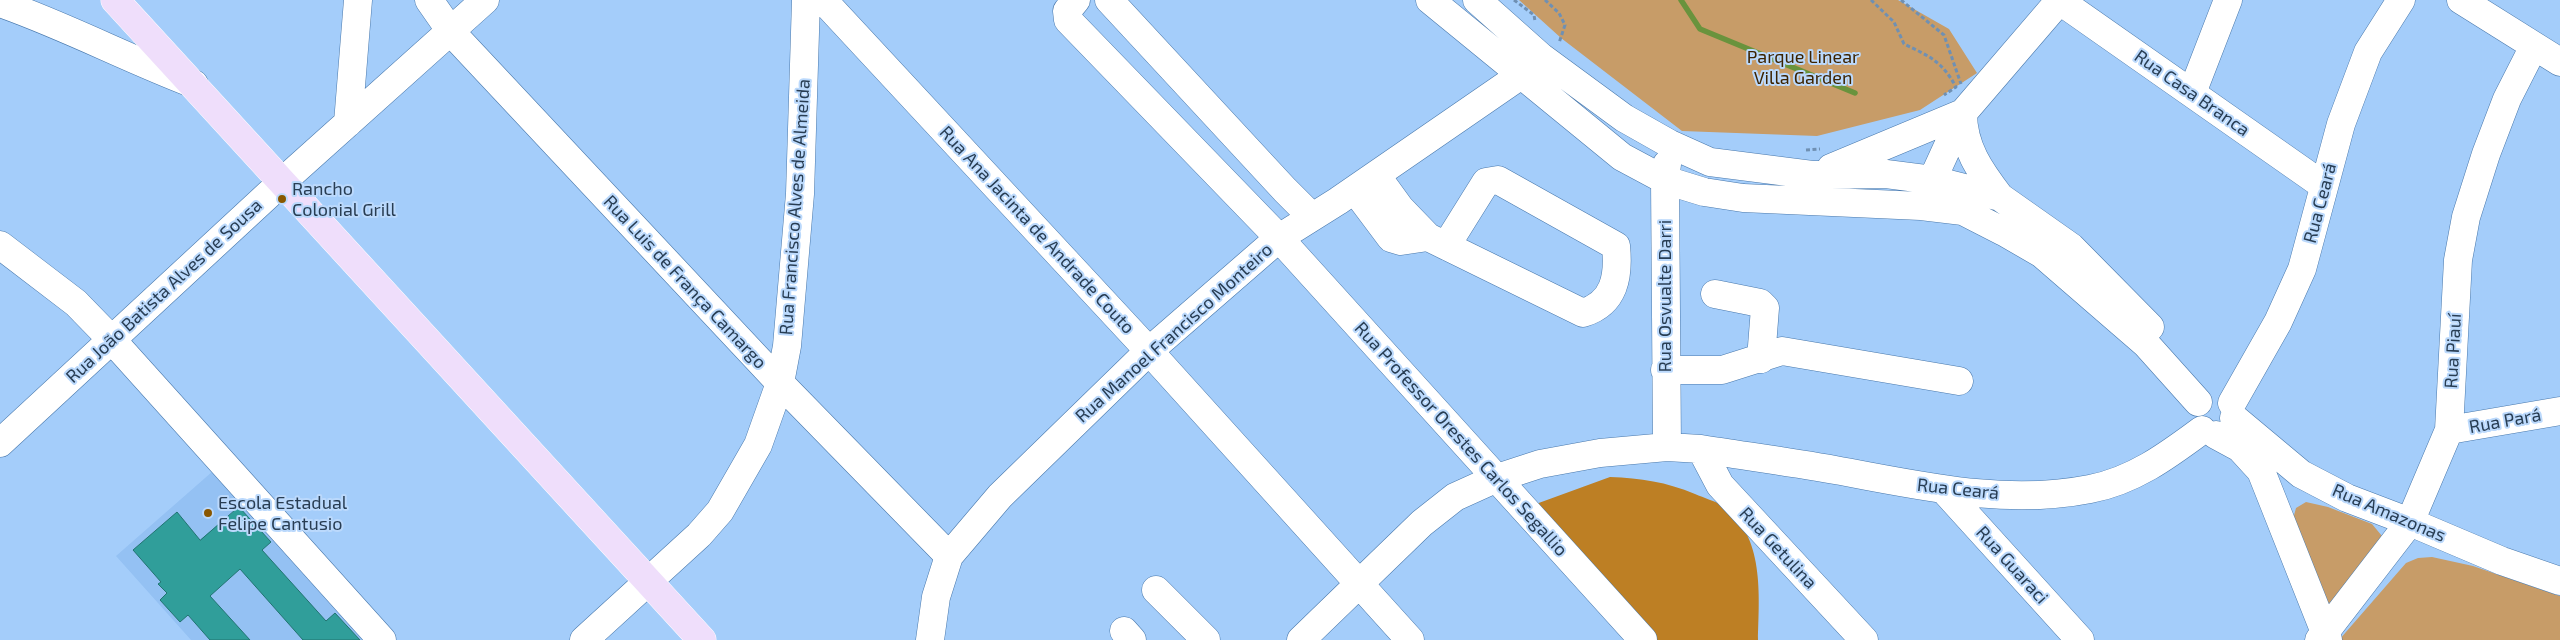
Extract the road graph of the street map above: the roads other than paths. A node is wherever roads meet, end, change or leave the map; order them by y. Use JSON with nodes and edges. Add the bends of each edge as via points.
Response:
{"nodes":[{"id":1,"x":115,"y":0,"type":"edge"},
{"id":2,"x":358,"y":0,"type":"edge"},
{"id":3,"x":428,"y":0,"type":"edge"},
{"id":4,"x":485,"y":0,"type":"edge"},
{"id":5,"x":806,"y":0,"type":"edge"},
{"id":6,"x":823,"y":0,"type":"edge"},
{"id":7,"x":1076,"y":0,"type":"edge"},
{"id":8,"x":1109,"y":0,"type":"edge"},
{"id":9,"x":1430,"y":0,"type":"edge"},
{"id":10,"x":1477,"y":0,"type":"edge"},
{"id":11,"x":2060,"y":0,"type":"edge"},
{"id":12,"x":2228,"y":0,"type":"edge"},
{"id":13,"x":2401,"y":0,"type":"edge"},
{"id":14,"x":2460,"y":0,"type":"edge"},
{"id":15,"x":0,"y":3,"type":"edge"},
{"id":16,"x":452,"y":32,"type":"junction"},
{"id":17,"x":2534,"y":46,"type":"junction"},
{"id":18,"x":1553,"y":49,"type":"junction"},
{"id":19,"x":2560,"y":62,"type":"edge"},
{"id":20,"x":1521,"y":76,"type":"junction"},
{"id":21,"x":194,"y":84,"type":"junction"},
{"id":22,"x":2192,"y":92,"type":"junction"},
{"id":23,"x":1963,"y":101,"type":"junction"},
{"id":24,"x":348,"y":124,"type":"junction"},
{"id":25,"x":1670,"y":144,"type":"junction"},
{"id":26,"x":1812,"y":175,"type":"junction"},
{"id":27,"x":1665,"y":180,"type":"junction"},
{"id":28,"x":1932,"y":180,"type":"junction"},
{"id":29,"x":282,"y":182,"type":"junction"},
{"id":30,"x":1366,"y":182,"type":"junction"},
{"id":31,"x":2324,"y":186,"type":"junction"},
{"id":32,"x":2000,"y":197,"type":"junction"},
{"id":33,"x":1921,"y":206,"type":"junction"},
{"id":34,"x":1312,"y":217,"type":"junction"},
{"id":35,"x":1279,"y":238,"type":"junction"},
{"id":36,"x":1437,"y":241,"type":"junction"},
{"id":37,"x":0,"y":245,"type":"edge"},
{"id":38,"x":1715,"y":294,"type":"dead end"},
{"id":39,"x":112,"y":340,"type":"junction"},
{"id":40,"x":1149,"y":351,"type":"junction"},
{"id":41,"x":1750,"y":361,"type":"junction"},
{"id":42,"x":1665,"y":362,"type":"junction"},
{"id":43,"x":1959,"y":381,"type":"dead end"},
{"id":44,"x":780,"y":383,"type":"junction"},
{"id":45,"x":2560,"y":411,"type":"edge"},
{"id":46,"x":2215,"y":414,"type":"junction"},
{"id":47,"x":2449,"y":430,"type":"junction"},
{"id":48,"x":0,"y":443,"type":"edge"},
{"id":49,"x":1667,"y":447,"type":"junction"},
{"id":50,"x":1701,"y":449,"type":"junction"},
{"id":51,"x":1497,"y":478,"type":"junction"},
{"id":52,"x":1945,"y":491,"type":"junction"},
{"id":53,"x":2410,"y":522,"type":"junction"},
{"id":54,"x":949,"y":556,"type":"junction"},
{"id":55,"x":649,"y":581,"type":"junction"},
{"id":56,"x":2560,"y":581,"type":"edge"},
{"id":57,"x":1358,"y":585,"type":"junction"},
{"id":58,"x":1156,"y":590,"type":"dead end"},
{"id":59,"x":2324,"y":638,"type":"edge"},
{"id":60,"x":382,"y":640,"type":"edge"},
{"id":61,"x":584,"y":640,"type":"edge"},
{"id":62,"x":702,"y":640,"type":"edge"},
{"id":63,"x":930,"y":640,"type":"edge"},
{"id":64,"x":1206,"y":640,"type":"edge"},
{"id":65,"x":1301,"y":640,"type":"edge"},
{"id":66,"x":1410,"y":640,"type":"edge"},
{"id":67,"x":1643,"y":640,"type":"edge"},
{"id":68,"x":1864,"y":640,"type":"edge"},
{"id":69,"x":2080,"y":640,"type":"edge"}],
"edges":[{"from":1,"to":21,"type":"main road"},
{"from":2,"to":24,"type":"street"},
{"from":3,"to":16,"type":"street","name":"Rua Luis de França Camargo"},
{"from":4,"to":16,"type":"street","name":"Rua João Batista Alves de Sousa"},
{"from":5,"to":44,"type":"street","name":"Rua Francisco Alves de Almeida","via":[[800,194],[788,338]]},
{"from":6,"to":40,"type":"street","name":"Rua Ana Jacinta de Andrade Couto"},
{"from":7,"to":35,"type":"street","name":"Rua Professor Orestes Carlos Segallio","via":[[1067,11],[1068,20]]},
{"from":8,"to":34,"type":"street"},
{"from":9,"to":20,"type":"street","name":"Rua Amazonas"},
{"from":10,"to":18,"type":"street"},
{"from":11,"to":22,"type":"street","name":"Rua Casa Branca"},
{"from":11,"to":23,"type":"street"},
{"from":12,"to":22,"type":"street"},
{"from":13,"to":31,"type":"street","name":"Rua Ceará","via":[[2368,52],[2341,124]]},
{"from":14,"to":17,"type":"street"},
{"from":15,"to":21,"type":"street"},
{"from":16,"to":24,"type":"street","name":"Rua João Batista Alves de Sousa"},
{"from":16,"to":44,"type":"street","name":"Rua Luis de França Camargo"},
{"from":17,"to":19,"type":"street"},
{"from":17,"to":47,"type":"street","name":"Rua Piauí","via":[[2507,100],[2466,216],[2458,260]]},
{"from":18,"to":20,"type":"street","name":"Rua Manoel Francisco Monteiro"},
{"from":18,"to":25,"type":"street","via":[[1624,118]]},
{"from":20,"to":27,"type":"street","name":"Rua Amazonas","via":[[1622,157]]},
{"from":20,"to":30,"type":"street","name":"Rua Manoel Francisco Monteiro"},
{"from":21,"to":29,"type":"main road"},
{"from":22,"to":31,"type":"street","name":"Rua Casa Branca"},
{"from":23,"to":26,"type":"street","via":[[1891,145]]},
{"from":23,"to":28,"type":"street"},
{"from":23,"to":32,"type":"street","via":[[1963,129],[1974,161]]},
{"from":24,"to":29,"type":"street","name":"Rua João Batista Alves de Sousa"},
{"from":25,"to":26,"type":"street","via":[[1710,162]]},
{"from":25,"to":27,"type":"street","name":"Rua Osvualte Darri"},
{"from":26,"to":28,"type":"street","via":[[1886,174]]},
{"from":27,"to":33,"type":"street","name":"Rua Amazonas","via":[[1704,192],[1743,198]]},
{"from":27,"to":42,"type":"street","name":"Rua Osvualte Darri"},
{"from":28,"to":32,"type":"street"},
{"from":28,"to":33,"type":"street"},
{"from":29,"to":39,"type":"street","name":"Rua João Batista Alves de Sousa"},
{"from":29,"to":55,"type":"main road"},
{"from":30,"to":34,"type":"street","name":"Rua Manoel Francisco Monteiro"},
{"from":30,"to":36,"type":"street","via":[[1391,238]]},
{"from":31,"to":46,"type":"street","name":"Rua Ceará","via":[[2302,269],[2278,322]]},
{"from":32,"to":46,"type":"street","name":"Rua Amazonas","via":[[2071,246],[2190,368]]},
{"from":33,"to":46,"type":"street","name":"Rua Amazonas","via":[[1963,211],[2042,254],[2146,344]]},
{"from":34,"to":35,"type":"street","name":"Rua Manoel Francisco Monteiro"},
{"from":35,"to":40,"type":"street","name":"Rua Manoel Francisco Monteiro"},
{"from":35,"to":51,"type":"street","name":"Rua Professor Orestes Carlos Segallio"},
{"from":36,"to":36,"type":"street","via":[[1583,313],[1597,309],[1608,298],[1616,269],[1616,246],[1498,180],[1486,182]]},
{"from":37,"to":39,"type":"street","via":[[76,303]]},
{"from":38,"to":41,"type":"street","via":[[1760,303],[1765,308]]},
{"from":39,"to":48,"type":"street","name":"Rua João Batista Alves de Sousa"},
{"from":39,"to":60,"type":"street"},
{"from":40,"to":54,"type":"street","name":"Rua Manoel Francisco Monteiro","via":[[1000,496]]},
{"from":40,"to":57,"type":"street","name":"Rua Ana Jacinta de Andrade Couto"},
{"from":41,"to":42,"type":"street","via":[[1721,356]]},
{"from":41,"to":43,"type":"street","via":[[1782,351],[1796,351]]},
{"from":42,"to":49,"type":"street","name":"Rua Osvualte Darri"},
{"from":44,"to":54,"type":"street","name":"Rua Luis de França Camargo"},
{"from":44,"to":55,"type":"street","name":"Rua Francisco Alves de Almeida","via":[[758,445],[720,511]]},
{"from":45,"to":47,"type":"street","name":"Rua Pará"},
{"from":46,"to":52,"type":"street","name":"Rua Ceará","via":[[2163,459],[2129,476],[2090,489],[2035,494]]},
{"from":46,"to":53,"type":"street","name":"Rua Amazonas","via":[[2301,474],[2347,498]]},
{"from":46,"to":59,"type":"street","name":"Rua Amazonas","via":[[2255,463],[2268,486]]},
{"from":47,"to":53,"type":"street","name":"Rua Piauí"},
{"from":49,"to":50,"type":"street","name":"Rua Ceará"},
{"from":49,"to":51,"type":"street","name":"Rua Ceará","via":[[1566,459]]},
{"from":50,"to":52,"type":"street","name":"Rua Ceará"},
{"from":50,"to":68,"type":"street","name":"Rua Getulina","via":[[1720,485]]},
{"from":51,"to":57,"type":"street","name":"Rua Ceará","via":[[1455,497],[1422,523]]},
{"from":51,"to":67,"type":"street","name":"Rua Professor Orestes Carlos Segallio"},
{"from":52,"to":69,"type":"street","name":"Rua Guaraci"},
{"from":53,"to":56,"type":"street","name":"Rua Amazonas","via":[[2502,561]]},
{"from":53,"to":59,"type":"street","name":"Rua Piauí"},
{"from":54,"to":63,"type":"street","name":"Rua Manoel Francisco Monteiro","via":[[936,596]]},
{"from":55,"to":61,"type":"street","name":"Rua Francisco Alves de Almeida"},
{"from":55,"to":62,"type":"main road"},
{"from":57,"to":65,"type":"street","name":"Rua Ceará"},
{"from":57,"to":66,"type":"street","name":"Rua Ana Jacinta de Andrade Couto"},
{"from":58,"to":64,"type":"street"}]}
